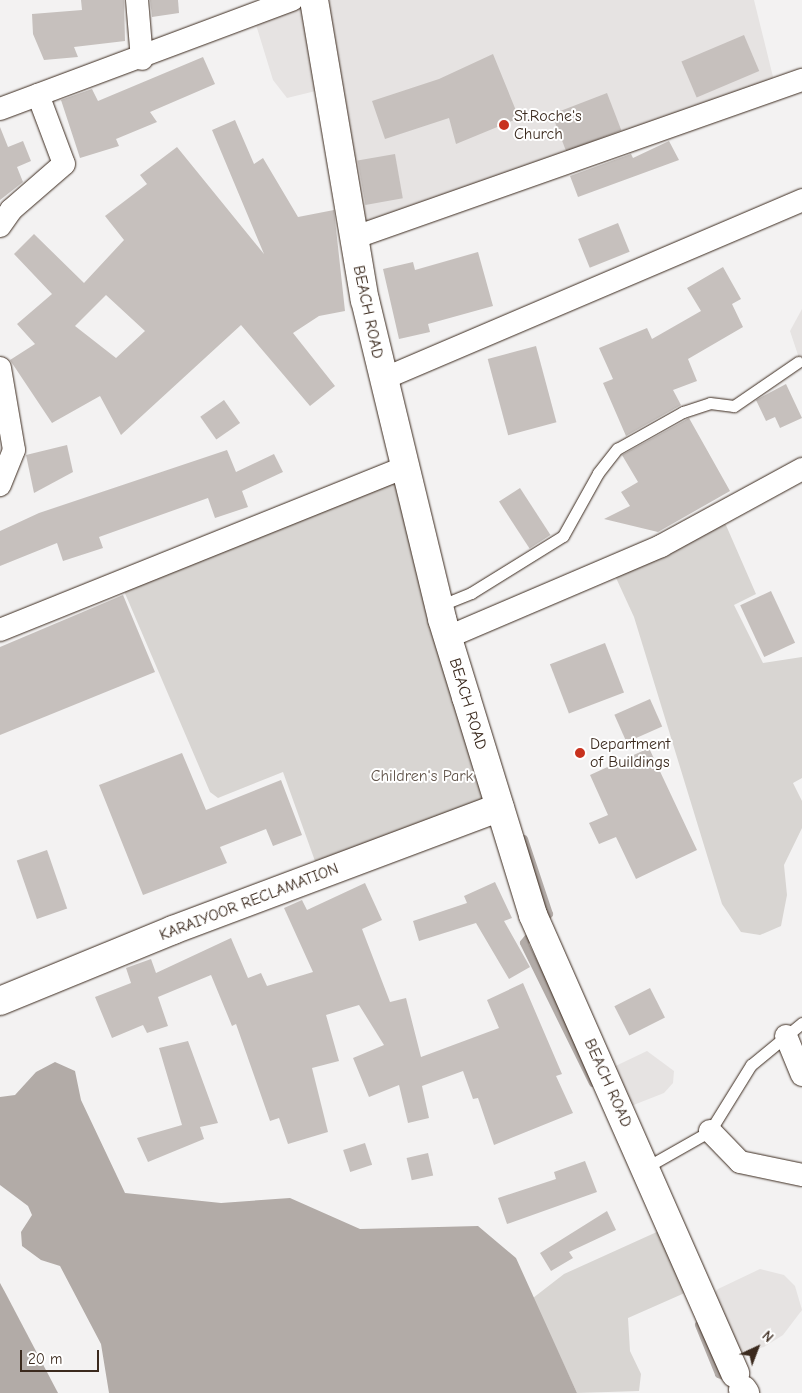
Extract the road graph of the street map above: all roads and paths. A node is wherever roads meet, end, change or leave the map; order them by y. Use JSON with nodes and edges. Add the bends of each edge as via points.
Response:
{"nodes":[{"id":1,"x":137,"y":0,"type":"edge"},
{"id":2,"x":292,"y":0,"type":"edge"},
{"id":3,"x":314,"y":0,"type":"edge"},
{"id":4,"x":142,"y":58,"type":"junction"},
{"id":5,"x":802,"y":80,"type":"edge"},
{"id":6,"x":38,"y":95,"type":"junction"},
{"id":7,"x":0,"y":109,"type":"edge"},
{"id":8,"x":802,"y":200,"type":"edge"},
{"id":9,"x":0,"y":226,"type":"edge"},
{"id":10,"x":353,"y":238,"type":"junction"},
{"id":11,"x":798,"y":362,"type":"dead end"},
{"id":12,"x":0,"y":368,"type":"edge"},
{"id":13,"x":383,"y":379,"type":"junction"},
{"id":14,"x":406,"y":467,"type":"junction"},
{"id":15,"x":802,"y":469,"type":"edge"},
{"id":16,"x":0,"y":485,"type":"edge"},
{"id":17,"x":439,"y":606,"type":"junction"},
{"id":18,"x":0,"y":630,"type":"edge"},
{"id":19,"x":448,"y":637,"type":"junction"},
{"id":20,"x":500,"y":807,"type":"junction"},
{"id":21,"x":0,"y":1001,"type":"edge"},
{"id":22,"x":794,"y":1029,"type":"edge"},
{"id":23,"x":802,"y":1075,"type":"edge"},
{"id":24,"x":710,"y":1131,"type":"junction"},
{"id":25,"x":646,"y":1168,"type":"junction"},
{"id":26,"x":802,"y":1175,"type":"edge"},
{"id":27,"x":741,"y":1385,"type":"edge"}],
"edges":[{"from":1,"to":4,"type":"street"},
{"from":2,"to":4,"type":"street"},
{"from":3,"to":10,"type":"main road","name":"BEACH ROAD"},
{"from":4,"to":6,"type":"street"},
{"from":5,"to":10,"type":"street"},
{"from":6,"to":7,"type":"street"},
{"from":6,"to":9,"type":"street","via":[[64,164],[11,210]]},
{"from":8,"to":13,"type":"street"},
{"from":10,"to":13,"type":"main road","name":"BEACH ROAD"},
{"from":11,"to":17,"type":"lane","via":[[734,406],[710,403],[683,412],[617,449],[598,473],[563,536],[472,593]]},
{"from":12,"to":16,"type":"street","via":[[14,450]]},
{"from":13,"to":14,"type":"main road","name":"BEACH ROAD"},
{"from":14,"to":17,"type":"main road","name":"BEACH ROAD"},
{"from":14,"to":18,"type":"street"},
{"from":15,"to":19,"type":"street","via":[[661,546]]},
{"from":17,"to":19,"type":"main road","name":"BEACH ROAD"},
{"from":19,"to":20,"type":"main road","name":"BEACH ROAD"},
{"from":20,"to":21,"type":"main road","name":"KARAIYOOR RECLAMATION","via":[[173,930]]},
{"from":20,"to":25,"type":"main road","name":"BEACH ROAD","via":[[533,915]]},
{"from":22,"to":23,"type":"street"},
{"from":22,"to":24,"type":"lane","via":[[751,1065]]},
{"from":24,"to":25,"type":"lane"},
{"from":24,"to":26,"type":"street","via":[[740,1162]]},
{"from":25,"to":27,"type":"main road","name":"BEACH ROAD"}]}
